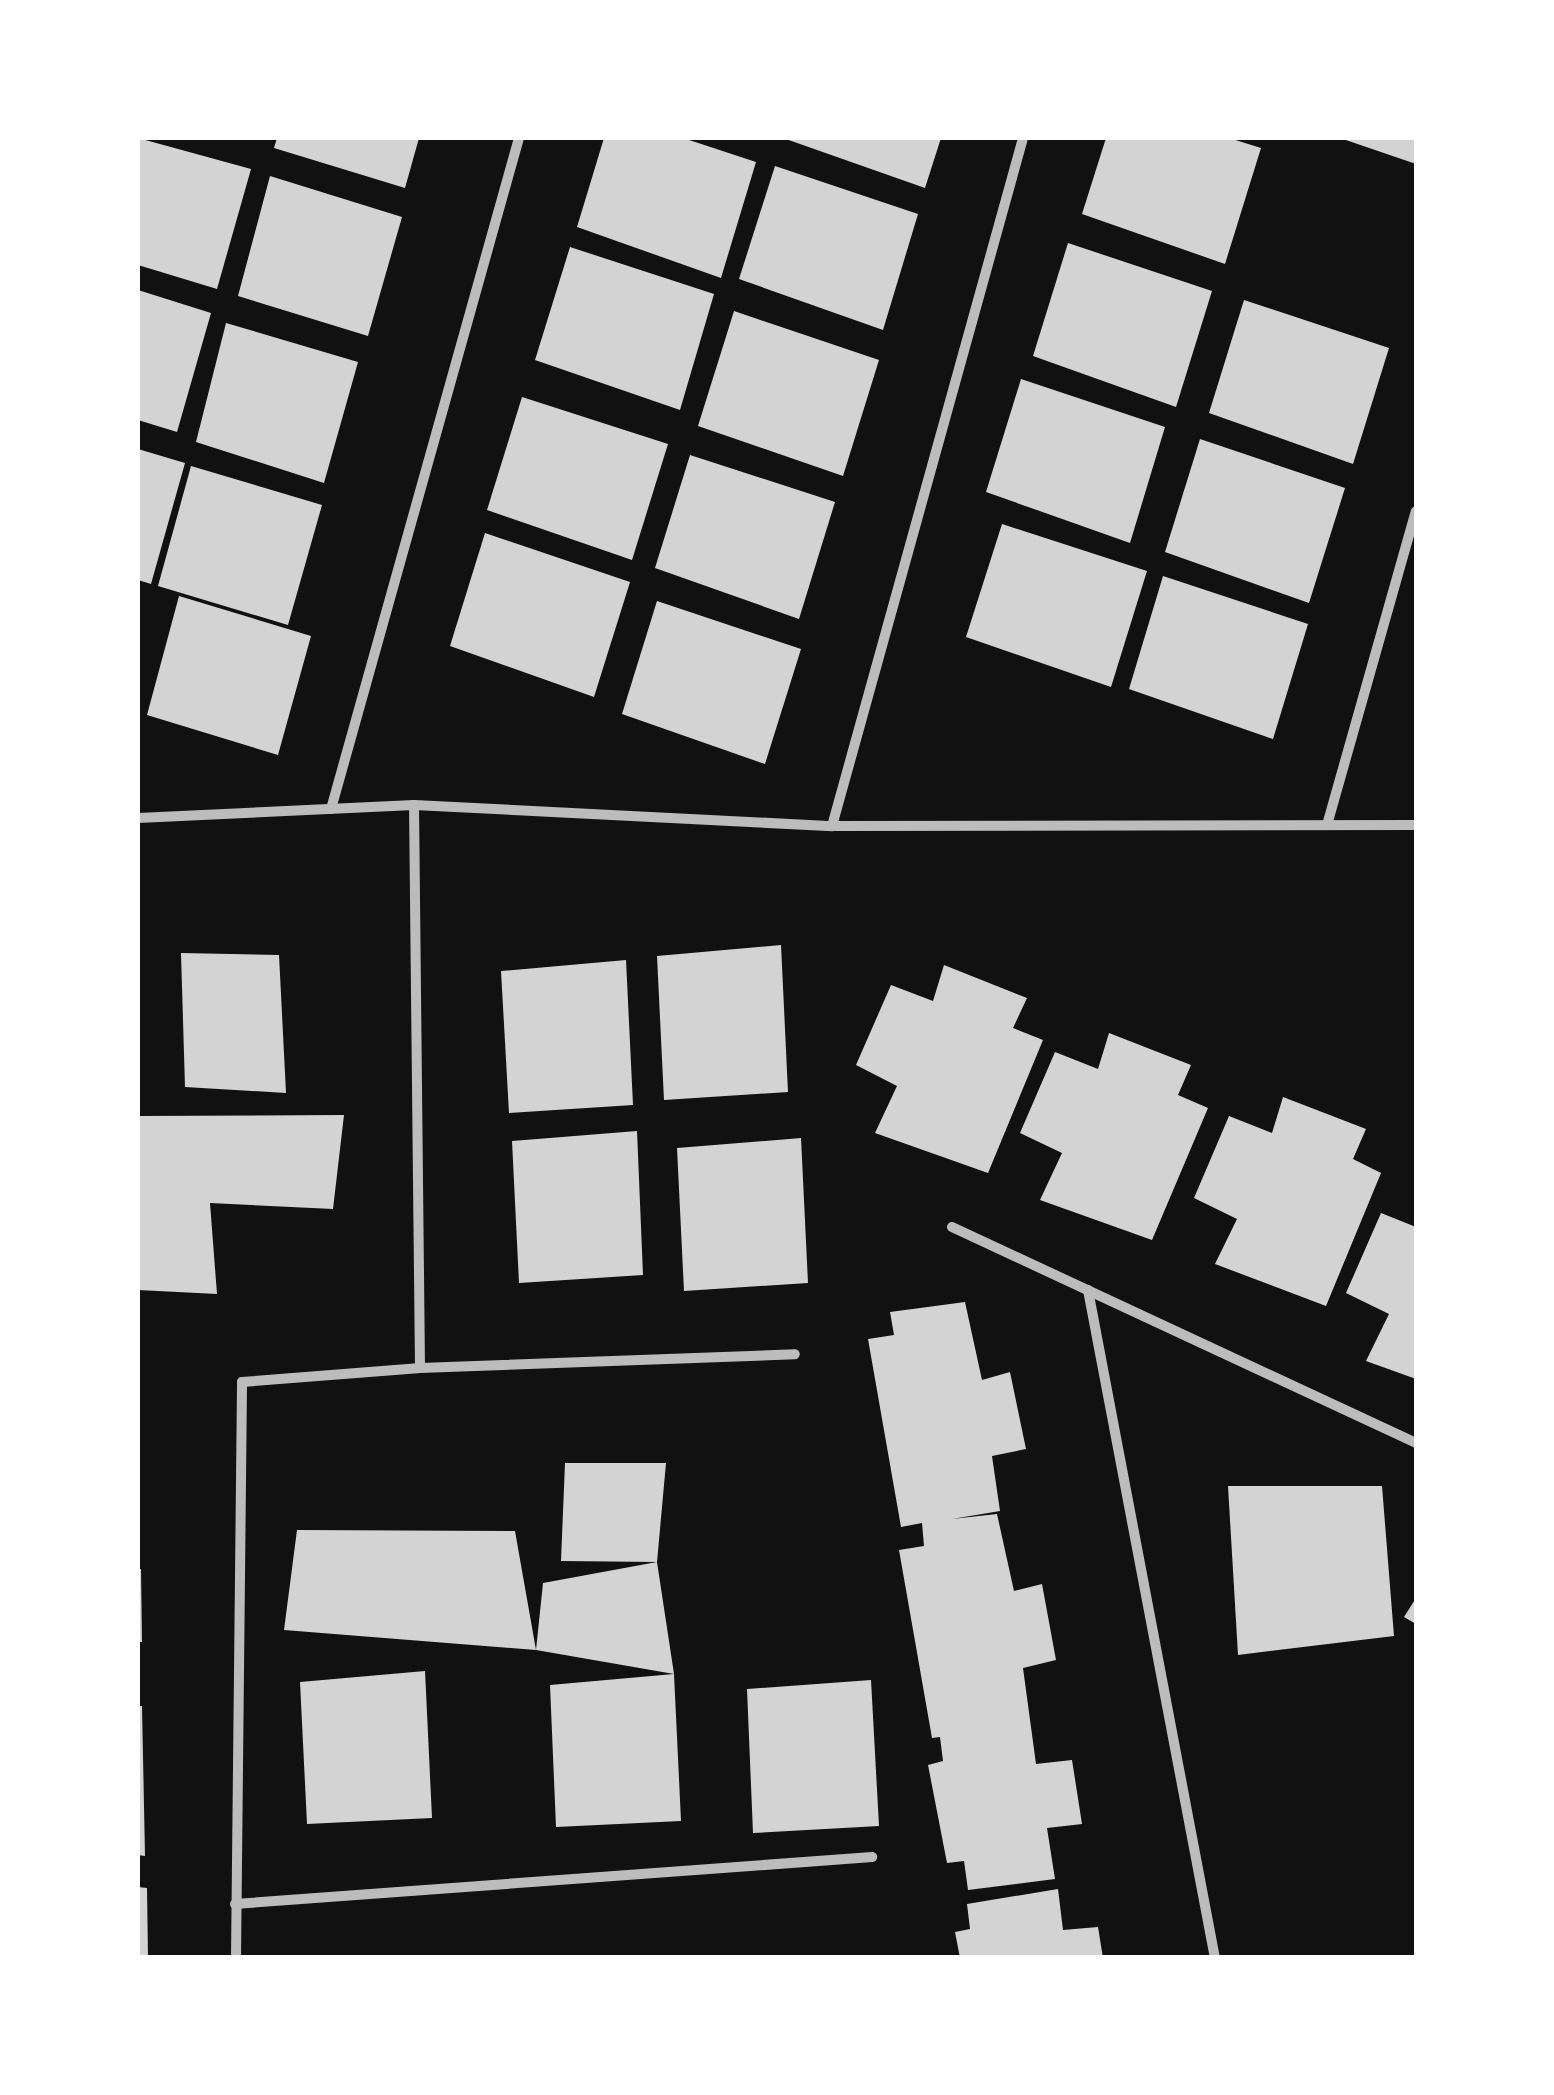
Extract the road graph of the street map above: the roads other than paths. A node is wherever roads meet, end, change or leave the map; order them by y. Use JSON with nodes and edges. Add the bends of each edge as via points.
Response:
{"nodes":[{"id":1,"x":519,"y":138,"type":"edge"},
{"id":2,"x":1023,"y":138,"type":"edge"},
{"id":3,"x":1416,"y":511,"type":"edge"},
{"id":4,"x":414,"y":805,"type":"junction"},
{"id":5,"x":331,"y":808,"type":"junction"},
{"id":6,"x":138,"y":818,"type":"edge"},
{"id":7,"x":1327,"y":825,"type":"junction"},
{"id":8,"x":1416,"y":825,"type":"edge"},
{"id":9,"x":832,"y":826,"type":"junction"},
{"id":10,"x":952,"y":1228,"type":"dead end"},
{"id":11,"x":1088,"y":1290,"type":"junction"},
{"id":12,"x":794,"y":1354,"type":"dead end"},
{"id":13,"x":420,"y":1368,"type":"junction"},
{"id":14,"x":1416,"y":1443,"type":"edge"},
{"id":15,"x":872,"y":1857,"type":"dead end"},
{"id":16,"x":235,"y":1904,"type":"junction"},
{"id":17,"x":236,"y":1958,"type":"edge"},
{"id":18,"x":1216,"y":1958,"type":"edge"}],
"edges":[{"from":1,"to":5,"type":"street"},
{"from":2,"to":9,"type":"street"},
{"from":3,"to":7,"type":"street"},
{"from":4,"to":5,"type":"street"},
{"from":4,"to":9,"type":"street"},
{"from":4,"to":13,"type":"street"},
{"from":5,"to":6,"type":"street"},
{"from":7,"to":8,"type":"street"},
{"from":7,"to":9,"type":"street"},
{"from":10,"to":11,"type":"street"},
{"from":11,"to":14,"type":"street"},
{"from":11,"to":18,"type":"street"},
{"from":12,"to":13,"type":"street"},
{"from":13,"to":16,"type":"street","via":[[242,1382]]},
{"from":15,"to":16,"type":"street"},
{"from":16,"to":17,"type":"street"}]}
